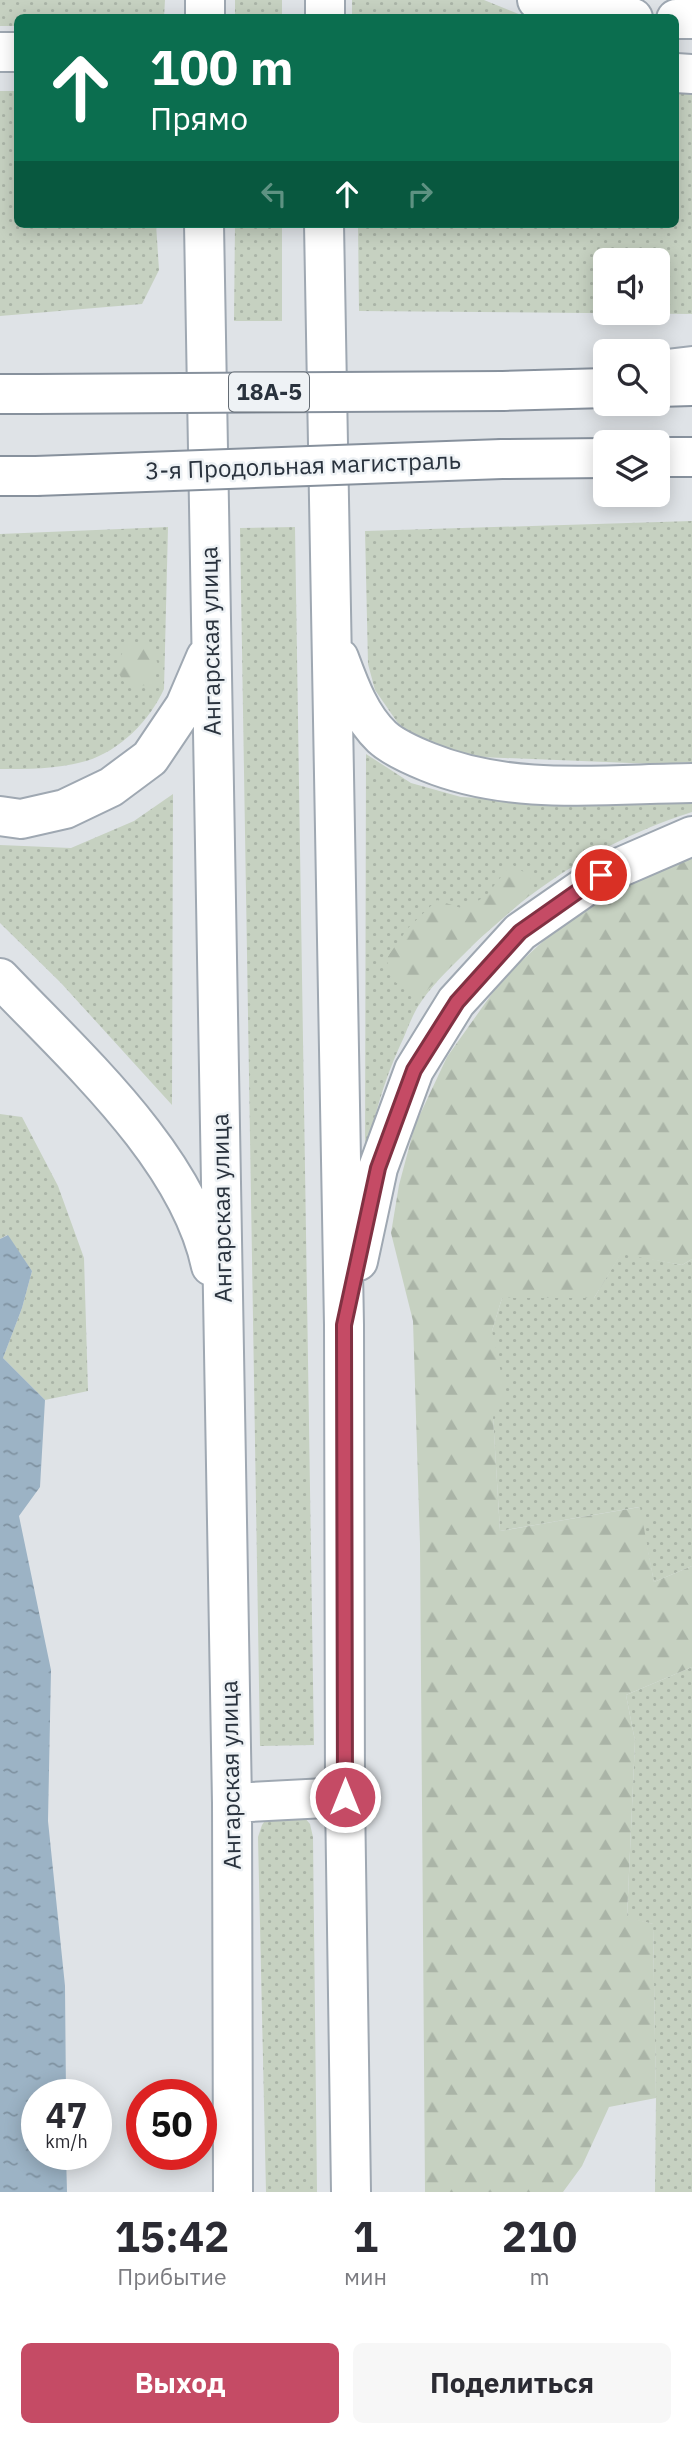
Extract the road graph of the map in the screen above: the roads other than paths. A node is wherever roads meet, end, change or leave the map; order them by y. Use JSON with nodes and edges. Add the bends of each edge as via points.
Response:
{"nodes":[{"id":1,"x":537,"y":0,"type":"edge"},
{"id":2,"x":603,"y":14,"type":"edge"},
{"id":3,"x":189,"y":228,"type":"edge"},
{"id":4,"x":204,"y":228,"type":"edge"},
{"id":5,"x":326,"y":231,"type":"edge"},
{"id":6,"x":203,"y":275,"type":"junction"},
{"id":7,"x":692,"y":366,"type":"edge"},
{"id":8,"x":670,"y":369,"type":"edge"},
{"id":9,"x":593,"y":379,"type":"edge"},
{"id":10,"x":692,"y":386,"type":"edge"},
{"id":11,"x":670,"y":387,"type":"edge"},
{"id":12,"x":593,"y":388,"type":"edge"},
{"id":13,"x":12,"y":391,"type":"edge"},
{"id":14,"x":503,"y":391,"type":"junction"},
{"id":15,"x":670,"y":457,"type":"edge"},
{"id":16,"x":692,"y":457,"type":"edge"},
{"id":17,"x":593,"y":458,"type":"edge"},
{"id":18,"x":502,"y":459,"type":"junction"},
{"id":19,"x":593,"y":465,"type":"edge"},
{"id":20,"x":670,"y":470,"type":"edge"},
{"id":21,"x":692,"y":472,"type":"edge"},
{"id":22,"x":18,"y":476,"type":"edge"},
{"id":23,"x":0,"y":490,"type":"edge"},
{"id":24,"x":332,"y":616,"type":"junction"},
{"id":25,"x":211,"y":645,"type":"junction"},
{"id":26,"x":692,"y":783,"type":"edge"},
{"id":27,"x":0,"y":816,"type":"edge"},
{"id":28,"x":692,"y":836,"type":"edge"},
{"id":29,"x":0,"y":978,"type":"edge"},
{"id":30,"x":344,"y":1325,"type":"junction"},
{"id":31,"x":224,"y":1331,"type":"junction"},
{"id":32,"x":345,"y":1797,"type":"junction"},
{"id":33,"x":232,"y":1803,"type":"junction"},
{"id":34,"x":233,"y":2192,"type":"edge"},
{"id":35,"x":351,"y":2192,"type":"edge"}],
"edges":[{"from":1,"to":2,"type":"main road"},
{"from":3,"to":6,"type":"main road"},
{"from":4,"to":6,"type":"main road","name":"Ангарская улица"},
{"from":5,"to":24,"type":"main road"},
{"from":6,"to":25,"type":"main road","name":"Ангарская улица"},
{"from":7,"to":8,"type":"main road"},
{"from":9,"to":14,"type":"main road"},
{"from":10,"to":11,"type":"main road"},
{"from":12,"to":14,"type":"main road","number":"18А-5"},
{"from":13,"to":14,"type":"main road","number":"18А-5","bridge":true},
{"from":15,"to":16,"type":"main road"},
{"from":17,"to":18,"type":"main road","name":"3-я Продольная магистраль"},
{"from":18,"to":19,"type":"main road"},
{"from":18,"to":22,"type":"main road","name":"3-я Продольная магистраль","bridge":true},
{"from":20,"to":21,"type":"main road"},
{"from":22,"to":23,"type":"main road","name":"3-я Продольная магистраль"},
{"from":24,"to":26,"type":"main road","via":[[338,656],[366,717],[383,738],[412,756],[497,783]]},
{"from":24,"to":30,"type":"main road"},
{"from":25,"to":27,"type":"main road","via":[[185,706],[150,758],[65,809],[21,819]]},
{"from":25,"to":31,"type":"main road","name":"Ангарская улица"},
{"from":28,"to":30,"type":"main road","via":[[601,875],[520,932],[457,1002],[414,1070],[378,1168]]},
{"from":29,"to":31,"type":"main road","via":[[151,1143],[188,1201],[206,1245]]},
{"from":30,"to":32,"type":"main road"},
{"from":31,"to":33,"type":"main road","name":"Ангарская улица"},
{"from":32,"to":33,"type":"main road"},
{"from":32,"to":35,"type":"main road"},
{"from":33,"to":34,"type":"main road","name":"Ангарская улица"}]}
